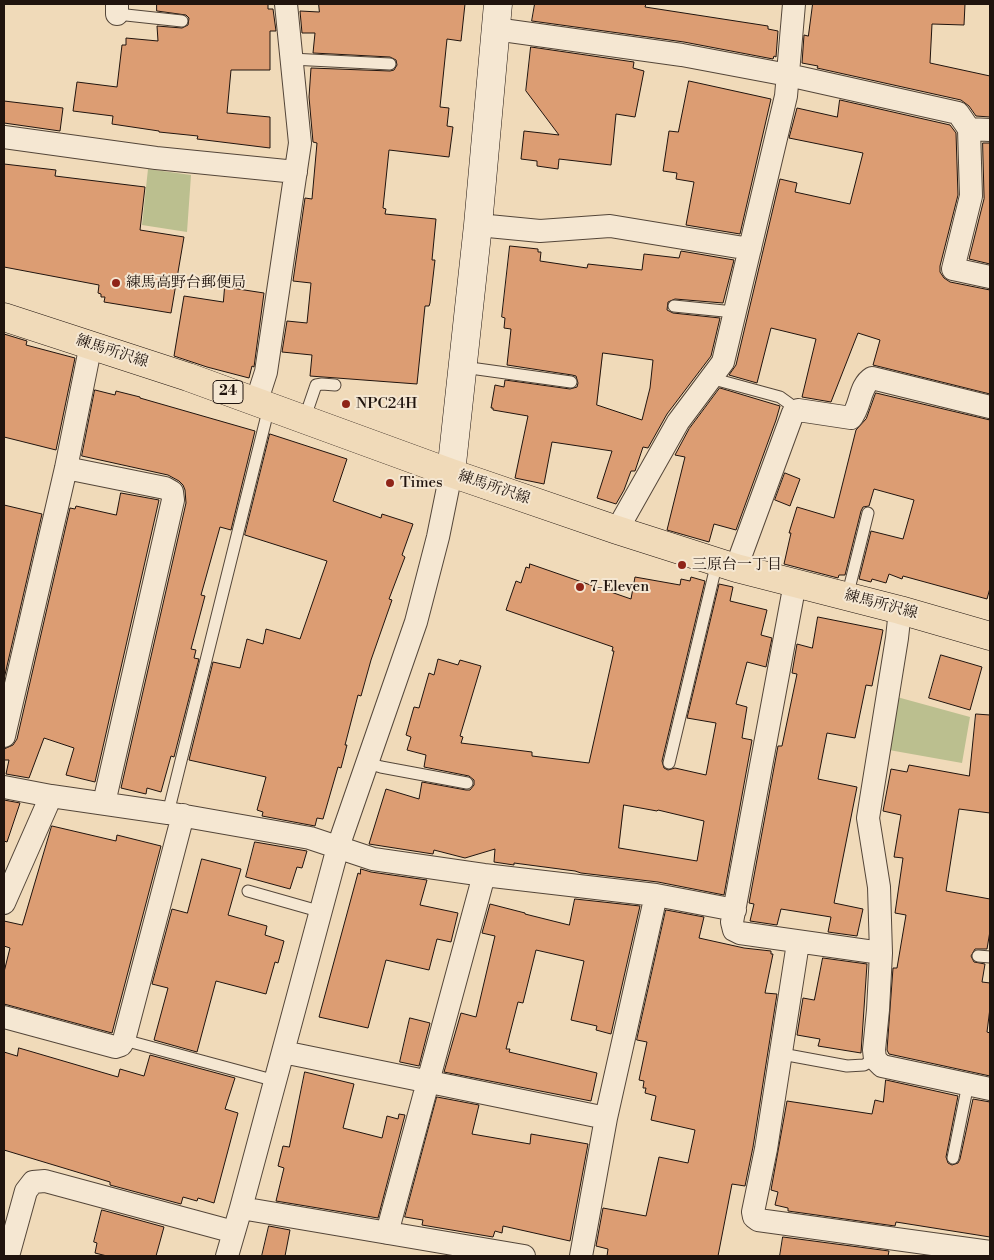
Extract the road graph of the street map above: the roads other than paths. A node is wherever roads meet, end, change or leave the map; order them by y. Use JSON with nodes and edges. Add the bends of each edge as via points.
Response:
{"nodes":[{"id":1,"x":286,"y":4,"type":"edge"},
{"id":2,"x":794,"y":4,"type":"edge"},
{"id":3,"x":117,"y":9,"type":"edge"},
{"id":4,"x":496,"y":16,"type":"edge"},
{"id":5,"x":182,"y":21,"type":"dead end"},
{"id":6,"x":291,"y":59,"type":"junction"},
{"id":7,"x":390,"y":64,"type":"dead end"},
{"id":8,"x":788,"y":75,"type":"junction"},
{"id":9,"x":979,"y":129,"type":"edge"},
{"id":10,"x":4,"y":137,"type":"edge"},
{"id":11,"x":296,"y":172,"type":"junction"},
{"id":12,"x":478,"y":225,"type":"junction"},
{"id":13,"x":750,"y":249,"type":"junction"},
{"id":14,"x":990,"y":277,"type":"edge"},
{"id":15,"x":674,"y":306,"type":"dead end"},
{"id":16,"x":734,"y":312,"type":"junction"},
{"id":17,"x":4,"y":317,"type":"edge"},
{"id":18,"x":91,"y":344,"type":"junction"},
{"id":19,"x":463,"y":367,"type":"junction"},
{"id":20,"x":710,"y":378,"type":"junction"},
{"id":21,"x":571,"y":382,"type":"dead end"},
{"id":22,"x":335,"y":386,"type":"dead end"},
{"id":23,"x":262,"y":405,"type":"junction"},
{"id":24,"x":990,"y":408,"type":"edge"},
{"id":25,"x":798,"y":410,"type":"junction"},
{"id":26,"x":304,"y":420,"type":"junction"},
{"id":27,"x":66,"y":468,"type":"junction"},
{"id":28,"x":451,"y":473,"type":"junction"},
{"id":29,"x":868,"y":513,"type":"dead end"},
{"id":30,"x":617,"y":530,"type":"junction"},
{"id":31,"x":727,"y":565,"type":"junction"},
{"id":32,"x":796,"y":583,"type":"junction"},
{"id":33,"x":848,"y":596,"type":"junction"},
{"id":34,"x":900,"y":610,"type":"junction"},
{"id":35,"x":990,"y":636,"type":"edge"},
{"id":36,"x":4,"y":736,"type":"edge"},
{"id":37,"x":368,"y":763,"type":"junction"},
{"id":38,"x":669,"y":764,"type":"dead end"},
{"id":39,"x":467,"y":782,"type":"dead end"},
{"id":40,"x":4,"y":787,"type":"edge"},
{"id":41,"x":51,"y":796,"type":"junction"},
{"id":42,"x":104,"y":804,"type":"junction"},
{"id":43,"x":176,"y":814,"type":"junction"},
{"id":44,"x":338,"y":847,"type":"junction"},
{"id":45,"x":484,"y":875,"type":"junction"},
{"id":46,"x":248,"y":891,"type":"dead end"},
{"id":47,"x":656,"y":895,"type":"junction"},
{"id":48,"x":4,"y":903,"type":"edge"},
{"id":49,"x":735,"y":910,"type":"junction"},
{"id":50,"x":322,"y":912,"type":"junction"},
{"id":51,"x":798,"y":943,"type":"junction"},
{"id":52,"x":881,"y":954,"type":"junction"},
{"id":53,"x":4,"y":1017,"type":"edge"},
{"id":54,"x":124,"y":1040,"type":"junction"},
{"id":55,"x":283,"y":1052,"type":"junction"},
{"id":56,"x":782,"y":1054,"type":"junction"},
{"id":57,"x":875,"y":1059,"type":"junction"},
{"id":58,"x":276,"y":1081,"type":"junction"},
{"id":59,"x":428,"y":1082,"type":"junction"},
{"id":60,"x":968,"y":1084,"type":"junction"},
{"id":61,"x":990,"y":1089,"type":"edge"},
{"id":62,"x":606,"y":1118,"type":"junction"},
{"id":63,"x":953,"y":1158,"type":"dead end"},
{"id":64,"x":241,"y":1208,"type":"junction"},
{"id":65,"x":234,"y":1232,"type":"junction"},
{"id":66,"x":386,"y":1233,"type":"junction"},
{"id":67,"x":990,"y":1252,"type":"edge"},
{"id":68,"x":8,"y":1256,"type":"edge"},
{"id":69,"x":227,"y":1256,"type":"edge"},
{"id":70,"x":524,"y":1256,"type":"edge"},
{"id":71,"x":581,"y":1256,"type":"edge"}],
"edges":[{"from":1,"to":6,"type":"street"},
{"from":2,"to":8,"type":"street"},
{"from":3,"to":5,"type":"lane"},
{"from":4,"to":8,"type":"street"},
{"from":4,"to":12,"type":"street"},
{"from":6,"to":7,"type":"lane"},
{"from":6,"to":11,"type":"street","via":[[300,143]]},
{"from":8,"to":9,"type":"street","via":[[958,113]]},
{"from":8,"to":13,"type":"street","via":[[786,96]]},
{"from":9,"to":14,"type":"street","via":[[971,196],[954,269]]},
{"from":10,"to":11,"type":"street","via":[[156,158]]},
{"from":11,"to":23,"type":"street"},
{"from":12,"to":13,"type":"street","via":[[540,231],[610,226]]},
{"from":12,"to":19,"type":"street"},
{"from":13,"to":16,"type":"street"},
{"from":15,"to":16,"type":"lane"},
{"from":16,"to":20,"type":"street","via":[[723,362]]},
{"from":17,"to":18,"type":"main road","name":"練馬所沢線","number":"24"},
{"from":18,"to":23,"type":"main road","name":"練馬所沢線","number":"24"},
{"from":18,"to":27,"type":"street"},
{"from":19,"to":21,"type":"lane"},
{"from":19,"to":28,"type":"street"},
{"from":20,"to":25,"type":"lane","via":[[780,397]]},
{"from":20,"to":30,"type":"street","via":[[678,422]]},
{"from":22,"to":26,"type":"lane","via":[[316,385]]},
{"from":23,"to":26,"type":"main road","name":"練馬所沢線","number":"24"},
{"from":23,"to":43,"type":"lane"},
{"from":24,"to":25,"type":"street","via":[[872,378],[867,381],[856,413],[851,418]]},
{"from":25,"to":31,"type":"street","via":[[793,413]]},
{"from":26,"to":28,"type":"main road","name":"練馬所沢線","number":"24"},
{"from":27,"to":36,"type":"street"},
{"from":27,"to":42,"type":"street","via":[[165,488],[172,492],[173,500]]},
{"from":28,"to":30,"type":"main road","name":"練馬所沢線","number":"24"},
{"from":28,"to":37,"type":"street","via":[[416,622]]},
{"from":29,"to":33,"type":"lane"},
{"from":30,"to":31,"type":"main road","name":"練馬所沢線","number":"24"},
{"from":31,"to":32,"type":"main road","name":"練馬所沢線","number":"24"},
{"from":31,"to":38,"type":"lane"},
{"from":32,"to":33,"type":"main road","name":"練馬所沢線","number":"24"},
{"from":32,"to":49,"type":"street"},
{"from":33,"to":34,"type":"main road","name":"練馬所沢線","number":"24"},
{"from":34,"to":35,"type":"main road","name":"練馬所沢線","number":"24"},
{"from":34,"to":52,"type":"street","via":[[868,818],[879,887]]},
{"from":37,"to":39,"type":"lane"},
{"from":37,"to":44,"type":"street"},
{"from":40,"to":41,"type":"street"},
{"from":41,"to":42,"type":"street"},
{"from":41,"to":48,"type":"street"},
{"from":42,"to":43,"type":"street"},
{"from":43,"to":44,"type":"street","via":[[310,838]]},
{"from":43,"to":54,"type":"street"},
{"from":44,"to":45,"type":"street","via":[[373,859]]},
{"from":44,"to":50,"type":"street"},
{"from":45,"to":47,"type":"street"},
{"from":45,"to":59,"type":"street"},
{"from":46,"to":50,"type":"lane"},
{"from":47,"to":49,"type":"street"},
{"from":47,"to":62,"type":"street"},
{"from":49,"to":51,"type":"street","via":[[734,930]]},
{"from":50,"to":55,"type":"street"},
{"from":51,"to":52,"type":"street"},
{"from":51,"to":56,"type":"street"},
{"from":52,"to":57,"type":"street"},
{"from":53,"to":54,"type":"street","via":[[115,1047]]},
{"from":54,"to":58,"type":"lane"},
{"from":55,"to":58,"type":"street"},
{"from":55,"to":59,"type":"street"},
{"from":56,"to":57,"type":"lane","via":[[847,1066],[864,1065]]},
{"from":56,"to":67,"type":"street","via":[[754,1218]]},
{"from":57,"to":60,"type":"street","via":[[882,1066]]},
{"from":58,"to":64,"type":"street"},
{"from":59,"to":62,"type":"street"},
{"from":59,"to":66,"type":"street"},
{"from":60,"to":61,"type":"street"},
{"from":60,"to":63,"type":"lane"},
{"from":62,"to":71,"type":"street"},
{"from":64,"to":65,"type":"street"},
{"from":64,"to":66,"type":"street"},
{"from":65,"to":68,"type":"street","via":[[45,1181],[33,1182],[26,1191]]},
{"from":65,"to":69,"type":"street"},
{"from":66,"to":70,"type":"street"}]}
